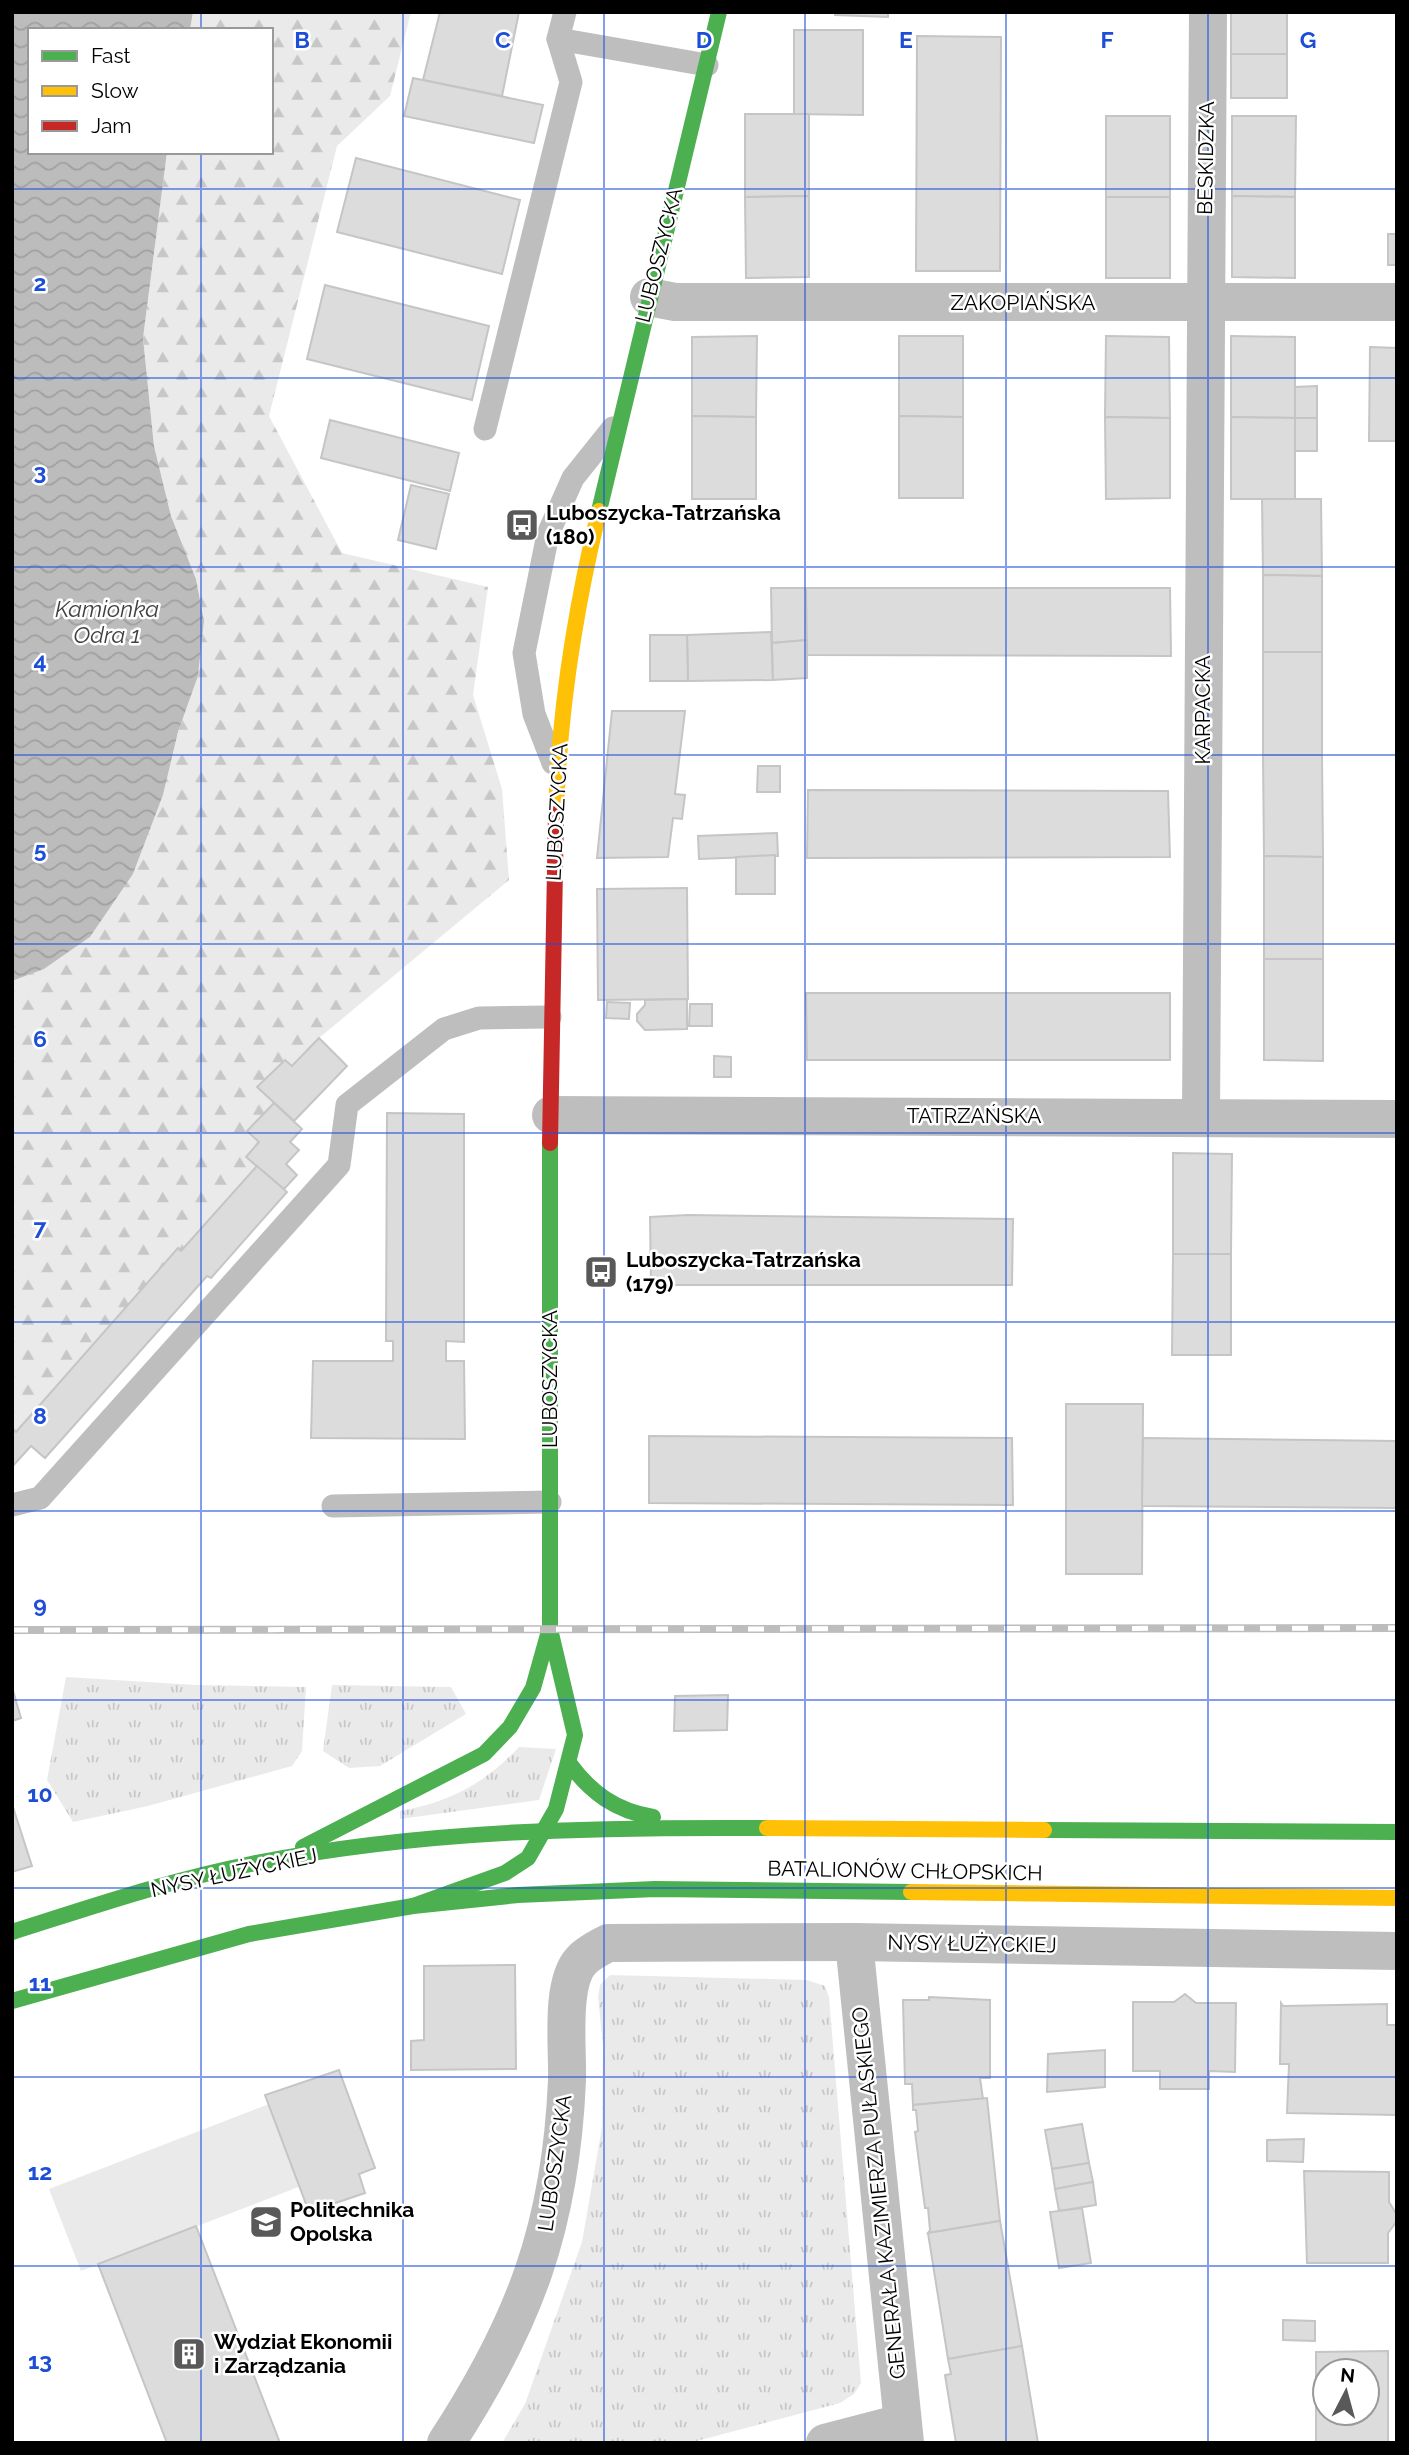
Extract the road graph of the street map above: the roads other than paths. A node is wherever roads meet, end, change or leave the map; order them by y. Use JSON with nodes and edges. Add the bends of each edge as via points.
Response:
{"nodes":[{"id":1,"x":565,"y":12,"type":"edge"},
{"id":2,"x":719,"y":12,"type":"edge"},
{"id":3,"x":1208,"y":12,"type":"edge"},
{"id":4,"x":558,"y":39,"type":"junction"},
{"id":5,"x":707,"y":65,"type":"junction"},
{"id":6,"x":649,"y":297,"type":"junction"},
{"id":7,"x":1397,"y":302,"type":"edge"},
{"id":8,"x":1205,"y":303,"type":"junction"},
{"id":9,"x":620,"y":420,"type":"junction"},
{"id":10,"x":485,"y":429,"type":"dead end"},
{"id":11,"x":556,"y":774,"type":"junction"},
{"id":12,"x":550,"y":1017,"type":"junction"},
{"id":13,"x":551,"y":1115,"type":"junction"},
{"id":14,"x":1201,"y":1117,"type":"junction"},
{"id":15,"x":1397,"y":1119,"type":"edge"},
{"id":16,"x":550,"y":1502,"type":"junction"},
{"id":17,"x":12,"y":1505,"type":"edge"},
{"id":18,"x":333,"y":1506,"type":"dead end"},
{"id":19,"x":550,"y":1629,"type":"junction"},
{"id":20,"x":569,"y":1763,"type":"junction"},
{"id":21,"x":725,"y":1827,"type":"junction"},
{"id":22,"x":544,"y":1829,"type":"junction"},
{"id":23,"x":1397,"y":1832,"type":"edge"},
{"id":24,"x":283,"y":1858,"type":"junction"},
{"id":25,"x":1397,"y":1898,"type":"edge"},
{"id":26,"x":413,"y":1906,"type":"junction"},
{"id":27,"x":12,"y":1932,"type":"edge"},
{"id":28,"x":854,"y":1942,"type":"junction"},
{"id":29,"x":1397,"y":1951,"type":"edge"},
{"id":30,"x":570,"y":1986,"type":"joint"},
{"id":31,"x":12,"y":2001,"type":"edge"},
{"id":32,"x":903,"y":2433,"type":"edge"},
{"id":33,"x":446,"y":2443,"type":"edge"},
{"id":34,"x":825,"y":2443,"type":"edge"}],
"edges":[{"from":1,"to":4,"type":"lane"},
{"from":2,"to":5,"type":"main road","name":"LUBOSZYCKA"},
{"from":3,"to":8,"type":"street","name":"BESKIDZKA"},
{"from":4,"to":5,"type":"lane"},
{"from":4,"to":10,"type":"lane","via":[[571,82]]},
{"from":5,"to":6,"type":"main road","name":"LUBOSZYCKA"},
{"from":6,"to":8,"type":"street","name":"ZAKOPIAŃSKA","via":[[675,302]]},
{"from":6,"to":9,"type":"main road","name":"LUBOSZYCKA"},
{"from":7,"to":8,"type":"street","name":"ZAKOPIAŃSKA"},
{"from":8,"to":14,"type":"street","name":"KARPACKA"},
{"from":9,"to":11,"type":"main road","name":"LUBOSZYCKA","via":[[588,558]]},
{"from":9,"to":11,"type":"lane","via":[[573,478],[548,534],[524,653],[534,714]]},
{"from":11,"to":12,"type":"main road","name":"LUBOSZYCKA"},
{"from":12,"to":13,"type":"main road","name":"LUBOSZYCKA"},
{"from":12,"to":17,"type":"lane","via":[[479,1018],[444,1029],[347,1105],[339,1165],[40,1498]]},
{"from":13,"to":14,"type":"street","name":"TATRZAŃSKA"},
{"from":13,"to":16,"type":"main road","name":"LUBOSZYCKA"},
{"from":14,"to":15,"type":"street","name":"TATRZAŃSKA"},
{"from":16,"to":18,"type":"lane"},
{"from":16,"to":19,"type":"main road","name":"LUBOSZYCKA"},
{"from":19,"to":20,"type":"main road","via":[[575,1735]]},
{"from":19,"to":24,"type":"main road","via":[[533,1688],[510,1727],[484,1754]]},
{"from":20,"to":21,"type":"main road","via":[[597,1796],[619,1807],[646,1816]]},
{"from":20,"to":22,"type":"main road","via":[[556,1809]]},
{"from":21,"to":22,"type":"main road","name":"BATALIONÓW CHŁOPSKICH"},
{"from":21,"to":23,"type":"main road","name":"BATALIONÓW CHŁOPSKICH"},
{"from":22,"to":24,"type":"main road","name":"NYSY ŁUŻYCKIEJ"},
{"from":22,"to":26,"type":"main road","via":[[528,1858],[505,1873]]},
{"from":24,"to":27,"type":"main road","name":"NYSY ŁUŻYCKIEJ"},
{"from":25,"to":26,"type":"main road","name":"BATALIONÓW CHŁOPSKICH","via":[[655,1889],[518,1895]]},
{"from":26,"to":31,"type":"main road","via":[[224,1939]]},
{"from":28,"to":29,"type":"street","name":"NYSY ŁUŻYCKIEJ"},
{"from":28,"to":30,"type":"street","name":"NYSY ŁUŻYCKIEJ","via":[[608,1943],[580,1962]]},
{"from":28,"to":32,"type":"street","name":"GENERAŁA KAZIMIERZA PUŁASKIEGO"},
{"from":30,"to":33,"type":"street","name":"LUBOSZYCKA","via":[[563,2134],[543,2248],[509,2338]]},
{"from":32,"to":34,"type":"street"}]}
